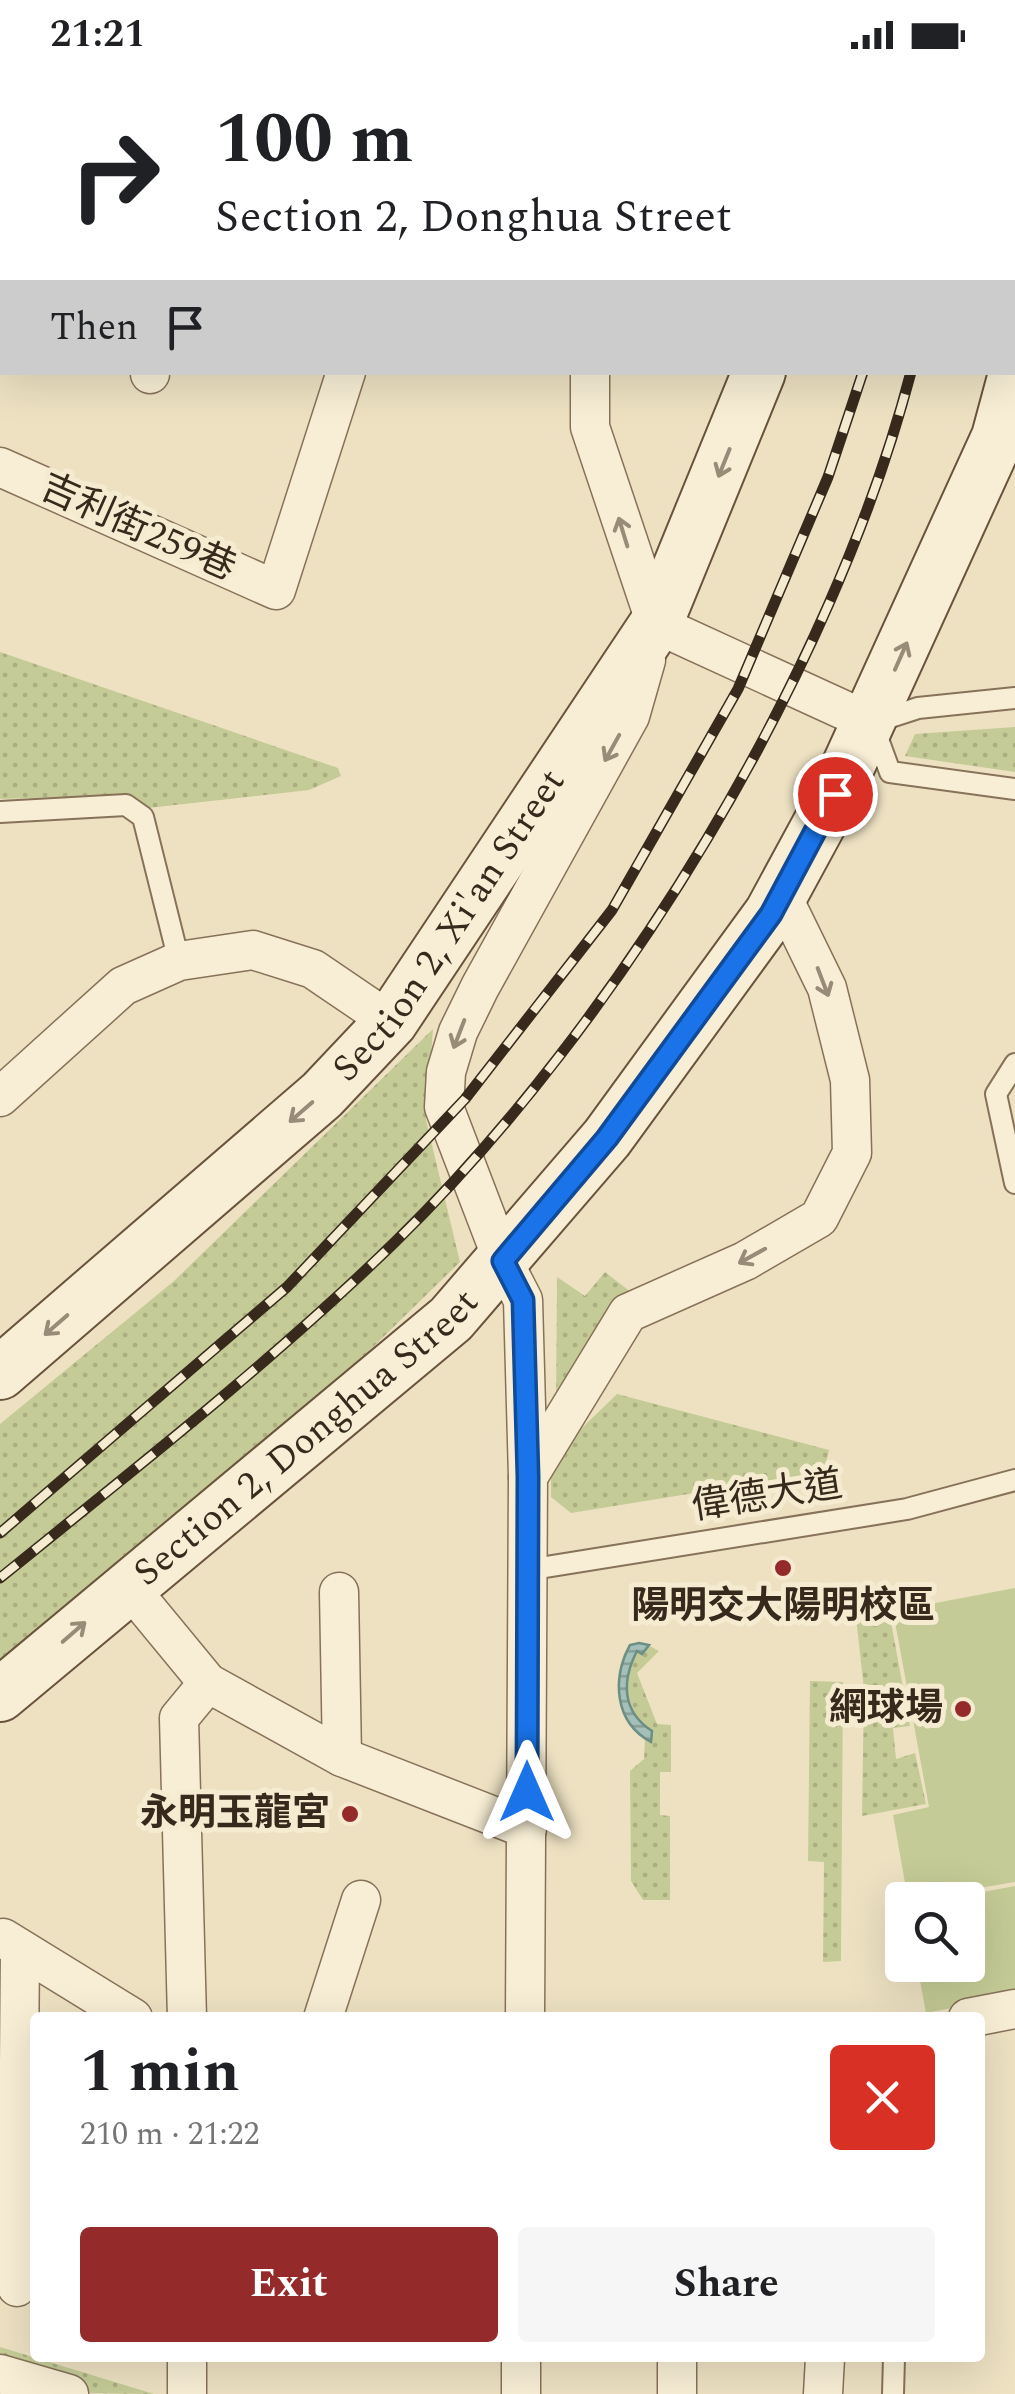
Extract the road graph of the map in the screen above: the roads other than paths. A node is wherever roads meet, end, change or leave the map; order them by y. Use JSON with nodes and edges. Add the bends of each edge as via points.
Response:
{"nodes":[{"id":1,"x":345,"y":375,"type":"edge"},
{"id":2,"x":590,"y":375,"type":"edge"},
{"id":3,"x":758,"y":375,"type":"edge"},
{"id":4,"x":1015,"y":375,"type":"edge"},
{"id":5,"x":1007,"y":440,"type":"edge"},
{"id":6,"x":0,"y":467,"type":"edge"},
{"id":7,"x":656,"y":624,"type":"junction"},
{"id":8,"x":1015,"y":698,"type":"edge"},
{"id":9,"x":872,"y":722,"type":"junction"},
{"id":10,"x":1015,"y":789,"type":"edge"},
{"id":11,"x":0,"y":812,"type":"edge"},
{"id":12,"x":781,"y":894,"type":"junction"},
{"id":13,"x":179,"y":961,"type":"junction"},
{"id":14,"x":392,"y":1022,"type":"junction"},
{"id":15,"x":1015,"y":1064,"type":"edge"},
{"id":16,"x":0,"y":1096,"type":"edge"},
{"id":17,"x":1015,"y":1184,"type":"edge"},
{"id":18,"x":503,"y":1261,"type":"junction"},
{"id":19,"x":0,"y":1373,"type":"edge"},
{"id":20,"x":528,"y":1477,"type":"junction"},
{"id":21,"x":1015,"y":1480,"type":"edge"},
{"id":22,"x":527,"y":1570,"type":"junction"},
{"id":23,"x":128,"y":1586,"type":"junction"},
{"id":24,"x":339,"y":1592,"type":"dead end"},
{"id":25,"x":208,"y":1683,"type":"junction"},
{"id":26,"x":0,"y":1696,"type":"edge"},
{"id":27,"x":342,"y":1757,"type":"junction"},
{"id":28,"x":527,"y":1828,"type":"junction"},
{"id":29,"x":361,"y":1900,"type":"dead end"},
{"id":30,"x":10,"y":1944,"type":"edge"},
{"id":31,"x":1015,"y":2008,"type":"edge"},
{"id":32,"x":123,"y":2012,"type":"edge"},
{"id":33,"x":186,"y":2012,"type":"edge"},
{"id":34,"x":325,"y":2012,"type":"edge"},
{"id":35,"x":525,"y":2012,"type":"edge"},
{"id":36,"x":985,"y":2014,"type":"edge"},
{"id":37,"x":17,"y":2287,"type":"dead end"},
{"id":38,"x":187,"y":2362,"type":"edge"},
{"id":39,"x":521,"y":2362,"type":"edge"},
{"id":40,"x":677,"y":2362,"type":"edge"},
{"id":41,"x":824,"y":2362,"type":"edge"},
{"id":42,"x":894,"y":2362,"type":"edge"},
{"id":43,"x":15,"y":2383,"type":"edge"},
{"id":44,"x":69,"y":2394,"type":"edge"},
{"id":45,"x":187,"y":2394,"type":"edge"},
{"id":46,"x":521,"y":2394,"type":"edge"},
{"id":47,"x":677,"y":2394,"type":"edge"},
{"id":48,"x":824,"y":2394,"type":"edge"},
{"id":49,"x":893,"y":2394,"type":"edge"}],
"edges":[{"from":1,"to":6,"type":"street","name":"吉利街259巷","via":[[276,590]]},
{"from":7,"to":2,"type":"street","one_way":true,"via":[[590,427]]},
{"from":3,"to":7,"type":"street","name":"Section 2, Xi'an Street","one_way":true},
{"from":4,"to":5,"type":"street","name":"Section 2, Donghua Street"},
{"from":9,"to":5,"type":"street","name":"Section 2, Donghua Street","one_way":true},
{"from":7,"to":9,"type":"street"},
{"from":7,"to":14,"type":"street","name":"Section 2, Xi'an Street"},
{"from":7,"to":18,"type":"street","one_way":true,"via":[[630,716],[480,987],[446,1072],[444,1107]]},
{"from":8,"to":9,"type":"lane","via":[[918,708]]},
{"from":9,"to":10,"type":"lane","via":[[890,772]]},
{"from":9,"to":12,"type":"street","name":"Section 2, Donghua Street"},
{"from":11,"to":13,"type":"lane","via":[[126,804],[143,817]]},
{"from":12,"to":18,"type":"street","name":"Section 2, Donghua Street","via":[[607,1138]]},
{"from":12,"to":20,"type":"street","one_way":true,"via":[[827,988],[850,1080],[852,1153],[819,1218],[745,1261],[628,1313]]},
{"from":13,"to":14,"type":"street","via":[[253,950],[313,969]]},
{"from":13,"to":16,"type":"street","via":[[123,986]]},
{"from":14,"to":19,"type":"street","name":"Section 2, Xi'an Street","one_way":true,"via":[[322,1094]]},
{"from":15,"to":17,"type":"lane","via":[[996,1094]]},
{"from":18,"to":20,"type":"street","via":[[523,1300]]},
{"from":18,"to":23,"type":"street","name":"Section 2, Donghua Street","via":[[451,1319]]},
{"from":20,"to":22,"type":"street"},
{"from":21,"to":22,"type":"lane","name":"偉德大道","via":[[907,1509]]},
{"from":22,"to":28,"type":"street"},
{"from":23,"to":25,"type":"street"},
{"from":26,"to":23,"type":"street","name":"Section 2, Donghua Street","one_way":true},
{"from":24,"to":27,"type":"street"},
{"from":25,"to":27,"type":"street"},
{"from":25,"to":33,"type":"street","via":[[179,1718]]},
{"from":27,"to":28,"type":"street"},
{"from":28,"to":35,"type":"street"},
{"from":29,"to":34,"type":"street"},
{"from":30,"to":32,"type":"street"},
{"from":30,"to":37,"type":"street"},
{"from":31,"to":36,"type":"street"},
{"from":38,"to":45,"type":"street"},
{"from":39,"to":46,"type":"street"},
{"from":40,"to":47,"type":"street"},
{"from":41,"to":48,"type":"street"},
{"from":42,"to":49,"type":"lane"},
{"from":43,"to":44,"type":"street"}]}
